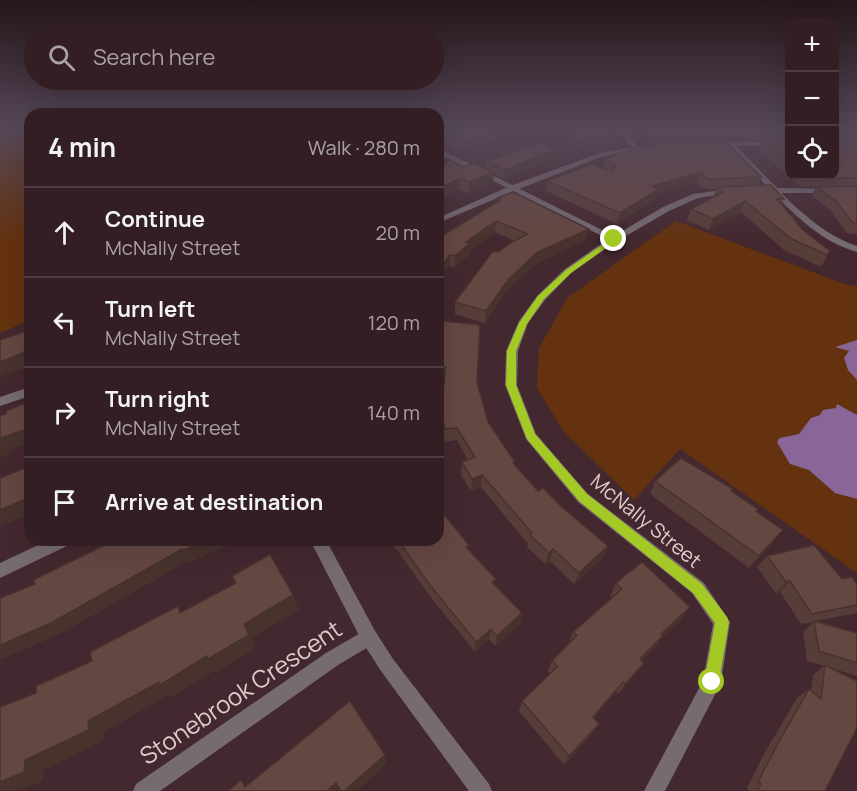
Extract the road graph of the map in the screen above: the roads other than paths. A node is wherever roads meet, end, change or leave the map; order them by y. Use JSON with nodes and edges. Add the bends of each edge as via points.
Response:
{"nodes":[{"id":1,"x":469,"y":166,"type":"edge"},
{"id":2,"x":572,"y":166,"type":"edge"},
{"id":3,"x":752,"y":166,"type":"edge"},
{"id":4,"x":513,"y":188,"type":"junction"},
{"id":5,"x":755,"y":190,"type":"edge"},
{"id":6,"x":776,"y":190,"type":"junction"},
{"id":7,"x":744,"y":191,"type":"edge"},
{"id":8,"x":857,"y":191,"type":"edge"},
{"id":9,"x":444,"y":218,"type":"edge"},
{"id":10,"x":614,"y":239,"type":"junction"},
{"id":11,"x":857,"y":249,"type":"edge"},
{"id":12,"x":24,"y":393,"type":"edge"},
{"id":13,"x":0,"y":402,"type":"edge"},
{"id":14,"x":52,"y":546,"type":"edge"},
{"id":15,"x":321,"y":546,"type":"edge"},
{"id":16,"x":0,"y":571,"type":"edge"},
{"id":17,"x":369,"y":637,"type":"junction"},
{"id":18,"x":143,"y":791,"type":"edge"},
{"id":19,"x":482,"y":791,"type":"edge"},
{"id":20,"x":654,"y":791,"type":"edge"}],
"edges":[{"from":1,"to":4,"type":"street"},
{"from":2,"to":4,"type":"street"},
{"from":3,"to":6,"type":"street"},
{"from":4,"to":9,"type":"street"},
{"from":4,"to":10,"type":"street"},
{"from":5,"to":6,"type":"street"},
{"from":6,"to":8,"type":"street"},
{"from":6,"to":11,"type":"street","via":[[819,232],[838,244]]},
{"from":7,"to":10,"type":"street","name":"McNally Street","via":[[696,196]]},
{"from":10,"to":20,"type":"street","name":"McNally Street","via":[[568,272],[541,298],[523,323],[512,351],[511,385],[531,436],[583,498],[698,588],[722,622],[712,682]]},
{"from":12,"to":13,"type":"street"},
{"from":14,"to":16,"type":"street"},
{"from":15,"to":17,"type":"street"},
{"from":17,"to":18,"type":"street","name":"Stonebrook Crescent"},
{"from":17,"to":19,"type":"street"}]}
